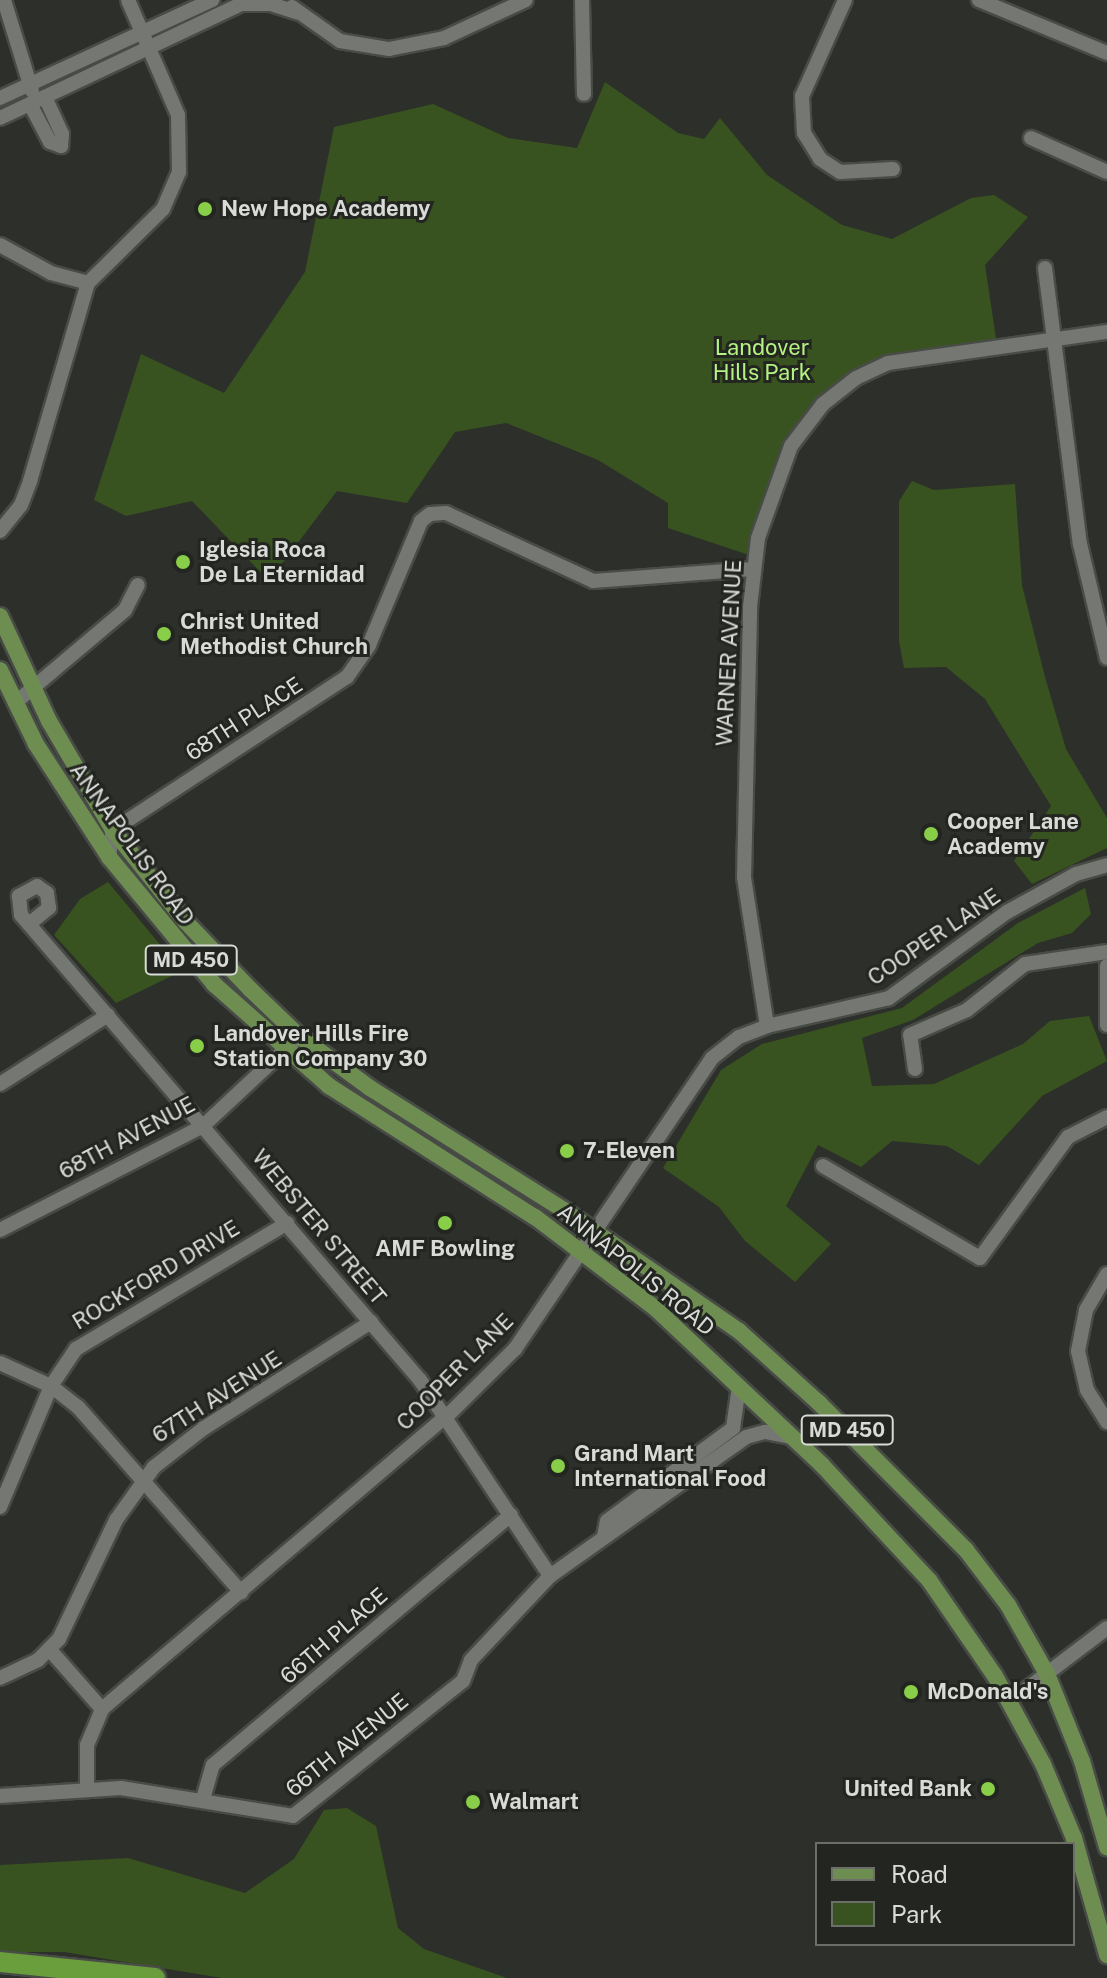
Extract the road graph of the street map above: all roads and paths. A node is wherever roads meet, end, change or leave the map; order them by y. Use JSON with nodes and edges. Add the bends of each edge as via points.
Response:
{"nodes":[{"id":1,"x":4,"y":0,"type":"edge"},
{"id":2,"x":128,"y":0,"type":"edge"},
{"id":3,"x":212,"y":0,"type":"edge"},
{"id":4,"x":286,"y":0,"type":"edge"},
{"id":5,"x":526,"y":0,"type":"edge"},
{"id":6,"x":582,"y":0,"type":"edge"},
{"id":7,"x":845,"y":0,"type":"edge"},
{"id":8,"x":979,"y":0,"type":"edge"},
{"id":9,"x":228,"y":4,"type":"edge"},
{"id":10,"x":298,"y":13,"type":"junction"},
{"id":11,"x":142,"y":34,"type":"junction"},
{"id":12,"x":149,"y":49,"type":"junction"},
{"id":13,"x":1107,"y":53,"type":"edge"},
{"id":14,"x":29,"y":85,"type":"junction"},
{"id":15,"x":584,"y":94,"type":"dead end"},
{"id":16,"x":0,"y":98,"type":"edge"},
{"id":17,"x":37,"y":101,"type":"junction"},
{"id":18,"x":0,"y":118,"type":"edge"},
{"id":19,"x":1031,"y":138,"type":"dead end"},
{"id":20,"x":893,"y":169,"type":"dead end"},
{"id":21,"x":1107,"y":172,"type":"edge"},
{"id":22,"x":0,"y":245,"type":"edge"},
{"id":23,"x":1045,"y":268,"type":"dead end"},
{"id":24,"x":88,"y":283,"type":"junction"},
{"id":25,"x":1107,"y":332,"type":"edge"},
{"id":26,"x":1054,"y":338,"type":"junction"},
{"id":27,"x":0,"y":531,"type":"edge"},
{"id":28,"x":753,"y":569,"type":"junction"},
{"id":29,"x":138,"y":585,"type":"dead end"},
{"id":30,"x":0,"y":616,"type":"edge"},
{"id":31,"x":1107,"y":658,"type":"edge"},
{"id":32,"x":0,"y":670,"type":"edge"},
{"id":33,"x":32,"y":688,"type":"junction"},
{"id":34,"x":15,"y":703,"type":"junction"},
{"id":35,"x":113,"y":830,"type":"junction"},
{"id":36,"x":109,"y":857,"type":"junction"},
{"id":37,"x":1104,"y":866,"type":"edge"},
{"id":38,"x":1107,"y":882,"type":"edge"},
{"id":39,"x":29,"y":924,"type":"dead end"},
{"id":40,"x":1107,"y":952,"type":"edge"},
{"id":41,"x":1107,"y":966,"type":"edge"},
{"id":42,"x":108,"y":1015,"type":"junction"},
{"id":43,"x":1107,"y":1025,"type":"edge"},
{"id":44,"x":767,"y":1026,"type":"junction"},
{"id":45,"x":299,"y":1036,"type":"junction"},
{"id":46,"x":285,"y":1051,"type":"junction"},
{"id":47,"x":915,"y":1069,"type":"dead end"},
{"id":48,"x":0,"y":1084,"type":"edge"},
{"id":49,"x":1107,"y":1117,"type":"edge"},
{"id":50,"x":203,"y":1126,"type":"junction"},
{"id":51,"x":823,"y":1166,"type":"dead end"},
{"id":52,"x":287,"y":1223,"type":"junction"},
{"id":53,"x":0,"y":1230,"type":"edge"},
{"id":54,"x":597,"y":1234,"type":"junction"},
{"id":55,"x":585,"y":1252,"type":"junction"},
{"id":56,"x":1107,"y":1274,"type":"edge"},
{"id":57,"x":371,"y":1322,"type":"junction"},
{"id":58,"x":0,"y":1363,"type":"edge"},
{"id":59,"x":51,"y":1386,"type":"junction"},
{"id":60,"x":739,"y":1387,"type":"junction"},
{"id":61,"x":448,"y":1415,"type":"junction"},
{"id":62,"x":1107,"y":1422,"type":"edge"},
{"id":63,"x":792,"y":1437,"type":"junction"},
{"id":64,"x":144,"y":1477,"type":"junction"},
{"id":65,"x":0,"y":1507,"type":"edge"},
{"id":66,"x":511,"y":1515,"type":"junction"},
{"id":67,"x":604,"y":1536,"type":"junction"},
{"id":68,"x":550,"y":1576,"type":"junction"},
{"id":69,"x":241,"y":1592,"type":"junction"},
{"id":70,"x":1107,"y":1630,"type":"edge"},
{"id":71,"x":50,"y":1650,"type":"junction"},
{"id":72,"x":1047,"y":1674,"type":"junction"},
{"id":73,"x":0,"y":1678,"type":"edge"},
{"id":74,"x":1024,"y":1691,"type":"dead end"},
{"id":75,"x":102,"y":1709,"type":"junction"},
{"id":76,"x":87,"y":1786,"type":"junction"},
{"id":77,"x":1100,"y":1795,"type":"edge"},
{"id":78,"x":0,"y":1796,"type":"edge"},
{"id":79,"x":203,"y":1799,"type":"junction"},
{"id":80,"x":1073,"y":1842,"type":"edge"},
{"id":81,"x":1107,"y":1847,"type":"edge"},
{"id":82,"x":1075,"y":1850,"type":"edge"},
{"id":83,"x":1107,"y":1955,"type":"edge"},
{"id":84,"x":0,"y":1962,"type":"edge"},
{"id":85,"x":155,"y":1978,"type":"edge"}],
"edges":[{"from":1,"to":14,"type":"street"},
{"from":2,"to":11,"type":"street"},
{"from":3,"to":11,"type":"street"},
{"from":4,"to":10,"type":"street"},
{"from":5,"to":10,"type":"street","via":[[444,38],[399,49],[340,41]]},
{"from":6,"to":15,"type":"street"},
{"from":7,"to":20,"type":"street","via":[[802,96],[804,133],[820,159],[840,172]]},
{"from":8,"to":13,"type":"street"},
{"from":9,"to":10,"type":"street","via":[[271,4]]},
{"from":9,"to":12,"type":"street"},
{"from":11,"to":12,"type":"street"},
{"from":11,"to":14,"type":"street"},
{"from":12,"to":17,"type":"street"},
{"from":12,"to":24,"type":"street","via":[[178,115],[179,172],[163,209]]},
{"from":14,"to":16,"type":"street"},
{"from":14,"to":17,"type":"street"},
{"from":17,"to":18,"type":"street"},
{"from":19,"to":21,"type":"street"},
{"from":22,"to":24,"type":"street","via":[[51,273]]},
{"from":23,"to":26,"type":"street"},
{"from":24,"to":27,"type":"street","via":[[30,481],[21,505]]},
{"from":25,"to":26,"type":"street","name":"WARNER AVENUE"},
{"from":26,"to":28,"type":"street","name":"WARNER AVENUE","via":[[905,358],[843,386],[807,422],[784,460]]},
{"from":26,"to":31,"type":"street","via":[[1083,559]]},
{"from":28,"to":35,"type":"street","name":"68TH PLACE","via":[[715,569],[662,580],[593,581],[446,513],[430,514],[421,521],[369,645],[347,677]]},
{"from":28,"to":44,"type":"street","name":"WARNER AVENUE","via":[[744,878]]},
{"from":29,"to":33,"type":"street","via":[[125,610]]},
{"from":30,"to":33,"type":"main road","name":"ANNAPOLIS ROAD","number":"MD 450"},
{"from":32,"to":34,"type":"main road","name":"ANNAPOLIS ROAD","number":"MD 450"},
{"from":33,"to":34,"type":"street"},
{"from":33,"to":35,"type":"main road","name":"ANNAPOLIS ROAD","number":"MD 450"},
{"from":34,"to":36,"type":"main road","name":"ANNAPOLIS ROAD","number":"MD 450"},
{"from":35,"to":36,"type":"street"},
{"from":35,"to":45,"type":"main road","name":"ANNAPOLIS ROAD","number":"MD 450","via":[[186,922]]},
{"from":36,"to":46,"type":"main road","name":"ANNAPOLIS ROAD","number":"MD 450","via":[[188,957]]},
{"from":37,"to":38,"type":"street"},
{"from":37,"to":44,"type":"street","name":"COOPER LANE","via":[[1020,904],[889,998]]},
{"from":39,"to":42,"type":"street","name":"WEBSTER STREET"},
{"from":40,"to":47,"type":"street","via":[[1025,964],[967,1010],[910,1035]]},
{"from":41,"to":43,"type":"street"},
{"from":42,"to":48,"type":"street"},
{"from":42,"to":50,"type":"street","name":"WEBSTER STREET"},
{"from":44,"to":54,"type":"street","name":"COOPER LANE","via":[[732,1042],[700,1073]]},
{"from":45,"to":46,"type":"street","name":"68TH AVENUE"},
{"from":45,"to":54,"type":"main road","name":"ANNAPOLIS ROAD","number":"MD 450"},
{"from":46,"to":50,"type":"street","name":"68TH AVENUE"},
{"from":46,"to":55,"type":"main road","name":"ANNAPOLIS ROAD","number":"MD 450","via":[[329,1086]]},
{"from":49,"to":51,"type":"street","via":[[1068,1137],[980,1258]]},
{"from":50,"to":52,"type":"street","name":"WEBSTER STREET"},
{"from":50,"to":53,"type":"street","name":"68TH AVENUE"},
{"from":52,"to":57,"type":"street","name":"WEBSTER STREET"},
{"from":52,"to":59,"type":"street","name":"ROCKFORD DRIVE","via":[[89,1338]]},
{"from":54,"to":55,"type":"street","name":"COOPER LANE"},
{"from":54,"to":72,"type":"main road","name":"ANNAPOLIS ROAD","number":"MD 450","via":[[739,1331],[854,1437],[966,1550],[1008,1605]]},
{"from":55,"to":60,"type":"main road","name":"ANNAPOLIS ROAD","number":"MD 450"},
{"from":55,"to":61,"type":"street","name":"COOPER LANE","via":[[515,1349]]},
{"from":56,"to":62,"type":"street","via":[[1086,1310],[1078,1351],[1087,1390]]},
{"from":57,"to":61,"type":"street","name":"WEBSTER STREET"},
{"from":57,"to":64,"type":"street","name":"67TH AVENUE","via":[[184,1442]]},
{"from":58,"to":59,"type":"street"},
{"from":59,"to":64,"type":"street"},
{"from":59,"to":65,"type":"street","name":"ROCKFORD DRIVE"},
{"from":60,"to":63,"type":"main road","name":"ANNAPOLIS ROAD","number":"MD 450"},
{"from":60,"to":67,"type":"street","name":"66TH AVENUE","via":[[733,1428],[607,1521]]},
{"from":61,"to":66,"type":"street","name":"WEBSTER STREET"},
{"from":61,"to":69,"type":"street","name":"COOPER LANE"},
{"from":63,"to":67,"type":"street","name":"66TH AVENUE","via":[[765,1432],[746,1437]]},
{"from":63,"to":80,"type":"main road","name":"ANNAPOLIS ROAD","number":"MD 450","via":[[929,1580],[995,1676],[1061,1804]]},
{"from":64,"to":69,"type":"street"},
{"from":64,"to":71,"type":"street","name":"67TH AVENUE","via":[[105,1539],[74,1614]]},
{"from":66,"to":68,"type":"street","name":"WEBSTER STREET"},
{"from":66,"to":79,"type":"street","name":"66TH PLACE","via":[[213,1765]]},
{"from":67,"to":68,"type":"street","name":"66TH AVENUE"},
{"from":68,"to":79,"type":"street","name":"66TH AVENUE","via":[[471,1660],[463,1681],[293,1816]]},
{"from":69,"to":75,"type":"street","name":"COOPER LANE"},
{"from":70,"to":72,"type":"street"},
{"from":71,"to":73,"type":"street","name":"67TH AVENUE"},
{"from":71,"to":75,"type":"street"},
{"from":72,"to":74,"type":"street"},
{"from":72,"to":77,"type":"main road","name":"ANNAPOLIS ROAD","number":"MD 450"},
{"from":75,"to":76,"type":"street","name":"COOPER LANE","via":[[87,1745]]},
{"from":76,"to":78,"type":"street","name":"66TH AVENUE"},
{"from":76,"to":79,"type":"street","name":"66TH AVENUE"},
{"from":77,"to":81,"type":"main road","name":"ANNAPOLIS ROAD","number":"MD 450"},
{"from":82,"to":83,"type":"main road","name":"ANNAPOLIS ROAD","number":"MD 450"},
{"from":84,"to":85,"type":"highway"}]}
